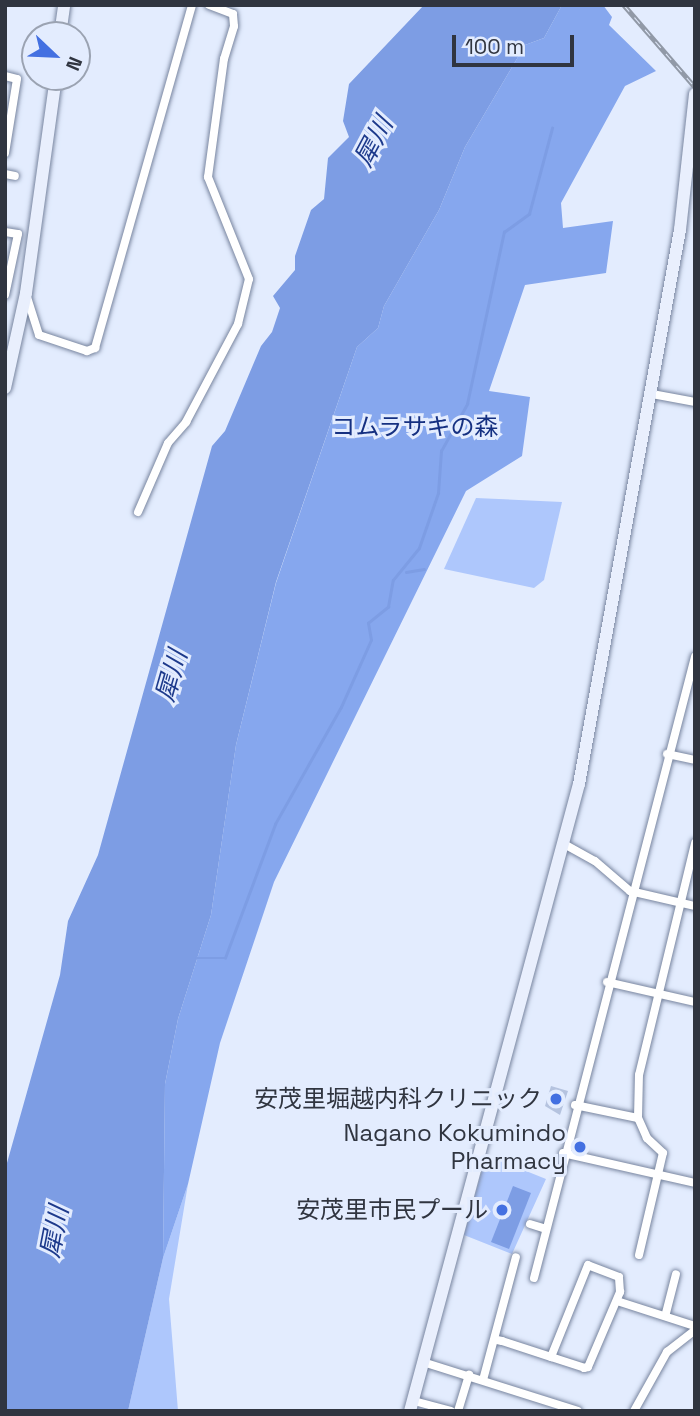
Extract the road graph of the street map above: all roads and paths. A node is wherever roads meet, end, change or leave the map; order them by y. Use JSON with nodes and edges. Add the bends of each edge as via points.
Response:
{"nodes":[{"id":1,"x":192,"y":5,"type":"edge"},
{"id":2,"x":209,"y":5,"type":"edge"},
{"id":3,"x":5,"y":76,"type":"edge"},
{"id":4,"x":54,"y":91,"type":"edge"},
{"id":5,"x":695,"y":94,"type":"edge"},
{"id":6,"x":5,"y":153,"type":"edge"},
{"id":7,"x":5,"y":174,"type":"edge"},
{"id":8,"x":15,"y":176,"type":"dead end"},
{"id":9,"x":5,"y":232,"type":"edge"},
{"id":10,"x":26,"y":293,"type":"junction"},
{"id":11,"x":5,"y":295,"type":"edge"},
{"id":12,"x":5,"y":388,"type":"edge"},
{"id":13,"x":652,"y":394,"type":"junction"},
{"id":14,"x":695,"y":402,"type":"edge"},
{"id":15,"x":138,"y":512,"type":"dead end"},
{"id":16,"x":695,"y":657,"type":"edge"},
{"id":17,"x":667,"y":754,"type":"junction"},
{"id":18,"x":695,"y":760,"type":"edge"},
{"id":19,"x":695,"y":843,"type":"edge"},
{"id":20,"x":564,"y":844,"type":"junction"},
{"id":21,"x":630,"y":891,"type":"junction"},
{"id":22,"x":681,"y":903,"type":"junction"},
{"id":23,"x":695,"y":906,"type":"edge"},
{"id":24,"x":607,"y":982,"type":"junction"},
{"id":25,"x":659,"y":993,"type":"junction"},
{"id":26,"x":695,"y":1002,"type":"edge"},
{"id":27,"x":575,"y":1105,"type":"junction"},
{"id":28,"x":638,"y":1118,"type":"junction"},
{"id":29,"x":563,"y":1153,"type":"junction"},
{"id":30,"x":657,"y":1175,"type":"junction"},
{"id":31,"x":695,"y":1183,"type":"edge"},
{"id":32,"x":530,"y":1224,"type":"dead end"},
{"id":33,"x":543,"y":1228,"type":"junction"},
{"id":34,"x":639,"y":1255,"type":"dead end"},
{"id":35,"x":516,"y":1257,"type":"dead end"},
{"id":36,"x":676,"y":1274,"type":"dead end"},
{"id":37,"x":534,"y":1278,"type":"dead end"},
{"id":38,"x":617,"y":1301,"type":"junction"},
{"id":39,"x":666,"y":1313,"type":"junction"},
{"id":40,"x":695,"y":1328,"type":"edge"},
{"id":41,"x":497,"y":1340,"type":"junction"},
{"id":42,"x":551,"y":1357,"type":"junction"},
{"id":43,"x":426,"y":1363,"type":"junction"},
{"id":44,"x":469,"y":1375,"type":"junction"},
{"id":45,"x":483,"y":1380,"type":"junction"},
{"id":46,"x":412,"y":1406,"type":"edge"},
{"id":47,"x":562,"y":1407,"type":"edge"},
{"id":48,"x":451,"y":1411,"type":"edge"},
{"id":49,"x":458,"y":1411,"type":"edge"},
{"id":50,"x":578,"y":1411,"type":"edge"},
{"id":51,"x":634,"y":1411,"type":"edge"}],
"edges":[{"from":1,"to":10,"type":"street","via":[[95,348],[87,351],[39,335]]},
{"from":2,"to":15,"type":"street","via":[[233,15],[234,26],[224,59],[208,177],[249,279],[238,324],[186,422],[169,443]]},
{"from":3,"to":6,"type":"street","via":[[17,79]]},
{"from":4,"to":10,"type":"street"},
{"from":5,"to":13,"type":"street","via":[[680,230]]},
{"from":7,"to":8,"type":"street"},
{"from":9,"to":11,"type":"street","via":[[18,234]]},
{"from":10,"to":12,"type":"street"},
{"from":13,"to":14,"type":"street"},
{"from":13,"to":20,"type":"street"},
{"from":16,"to":17,"type":"street"},
{"from":17,"to":18,"type":"street"},
{"from":17,"to":21,"type":"street"},
{"from":19,"to":22,"type":"street"},
{"from":20,"to":21,"type":"street","via":[[596,861]]},
{"from":20,"to":43,"type":"street"},
{"from":21,"to":22,"type":"street"},
{"from":21,"to":24,"type":"street"},
{"from":22,"to":23,"type":"street"},
{"from":22,"to":25,"type":"street"},
{"from":24,"to":25,"type":"street"},
{"from":24,"to":27,"type":"street"},
{"from":25,"to":26,"type":"street"},
{"from":25,"to":28,"type":"street","via":[[639,1075]]},
{"from":27,"to":28,"type":"street"},
{"from":27,"to":29,"type":"street"},
{"from":28,"to":30,"type":"street","via":[[646,1138],[663,1153]]},
{"from":29,"to":30,"type":"street"},
{"from":29,"to":33,"type":"street"},
{"from":30,"to":31,"type":"street"},
{"from":30,"to":34,"type":"street"},
{"from":32,"to":33,"type":"street"},
{"from":33,"to":37,"type":"street","via":[[543,1255]]},
{"from":35,"to":41,"type":"street"},
{"from":36,"to":39,"type":"street"},
{"from":38,"to":39,"type":"street"},
{"from":38,"to":42,"type":"street","via":[[589,1367]]},
{"from":38,"to":42,"type":"street","via":[[619,1277],[588,1265]]},
{"from":39,"to":40,"type":"street"},
{"from":40,"to":51,"type":"street","via":[[667,1352]]},
{"from":41,"to":42,"type":"street"},
{"from":41,"to":45,"type":"street"},
{"from":43,"to":44,"type":"street"},
{"from":43,"to":46,"type":"street"},
{"from":44,"to":45,"type":"street"},
{"from":44,"to":49,"type":"street"},
{"from":45,"to":47,"type":"street"},
{"from":46,"to":48,"type":"street"},
{"from":47,"to":50,"type":"street"}]}
